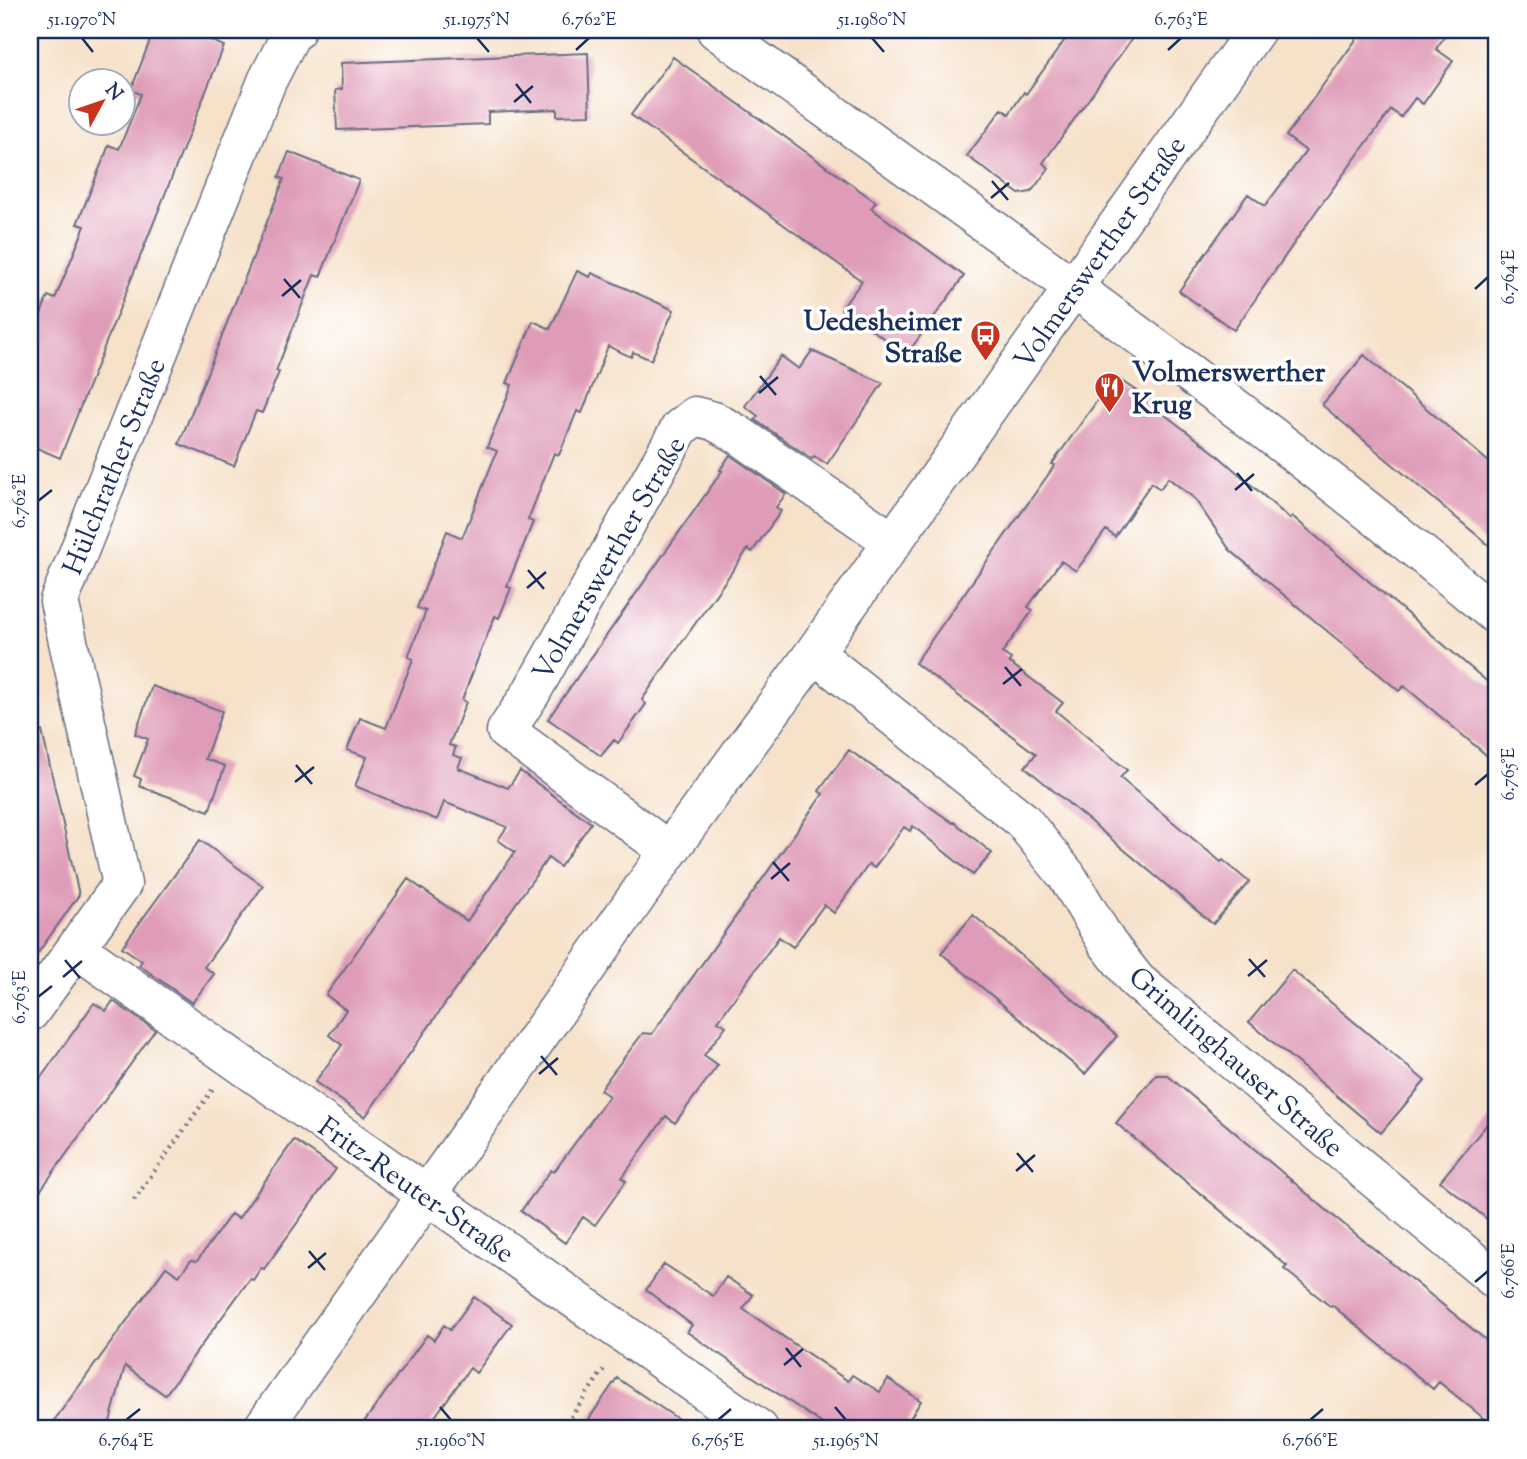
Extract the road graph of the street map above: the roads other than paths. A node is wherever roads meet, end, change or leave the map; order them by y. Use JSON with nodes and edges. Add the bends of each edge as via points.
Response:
{"nodes":[{"id":1,"x":296,"y":30,"type":"edge"},
{"id":2,"x":716,"y":30,"type":"edge"},
{"id":3,"x":1256,"y":30,"type":"edge"},
{"id":4,"x":1074,"y":288,"type":"junction"},
{"id":5,"x":893,"y":542,"type":"junction"},
{"id":6,"x":1497,"y":616,"type":"edge"},
{"id":7,"x":814,"y":653,"type":"junction"},
{"id":8,"x":669,"y":851,"type":"junction"},
{"id":9,"x":76,"y":948,"type":"junction"},
{"id":10,"x":30,"y":1012,"type":"edge"},
{"id":11,"x":427,"y":1197,"type":"junction"},
{"id":12,"x":1497,"y":1281,"type":"edge"},
{"id":13,"x":262,"y":1429,"type":"edge"},
{"id":14,"x":759,"y":1429,"type":"edge"}],
"edges":[{"from":1,"to":9,"type":"street","name":"Hülchrather Straße","via":[[274,67],[59,601],[122,884]]},
{"from":2,"to":4,"type":"street"},
{"from":3,"to":4,"type":"street","name":"Volmerswerther Straße"},
{"from":4,"to":5,"type":"street","name":"Volmerswerther Straße"},
{"from":4,"to":6,"type":"street","via":[[1392,528]]},
{"from":5,"to":7,"type":"street","name":"Volmerswerther Straße"},
{"from":5,"to":8,"type":"street","name":"Volmerswerther Straße","via":[[714,421],[695,416],[680,428],[506,731]]},
{"from":7,"to":8,"type":"street","name":"Volmerswerther Straße"},
{"from":7,"to":12,"type":"street","name":"Grimlinghauser Straße","via":[[1022,820],[1067,876],[1107,943],[1137,981]]},
{"from":8,"to":11,"type":"street","name":"Volmerswerther Straße"},
{"from":9,"to":10,"type":"street","name":"Hülchrather Straße"},
{"from":9,"to":11,"type":"street","name":"Fritz-Reuter-Straße"},
{"from":11,"to":13,"type":"street","name":"Volmerswerther Straße"},
{"from":11,"to":14,"type":"street","name":"Fritz-Reuter-Straße"}]}
